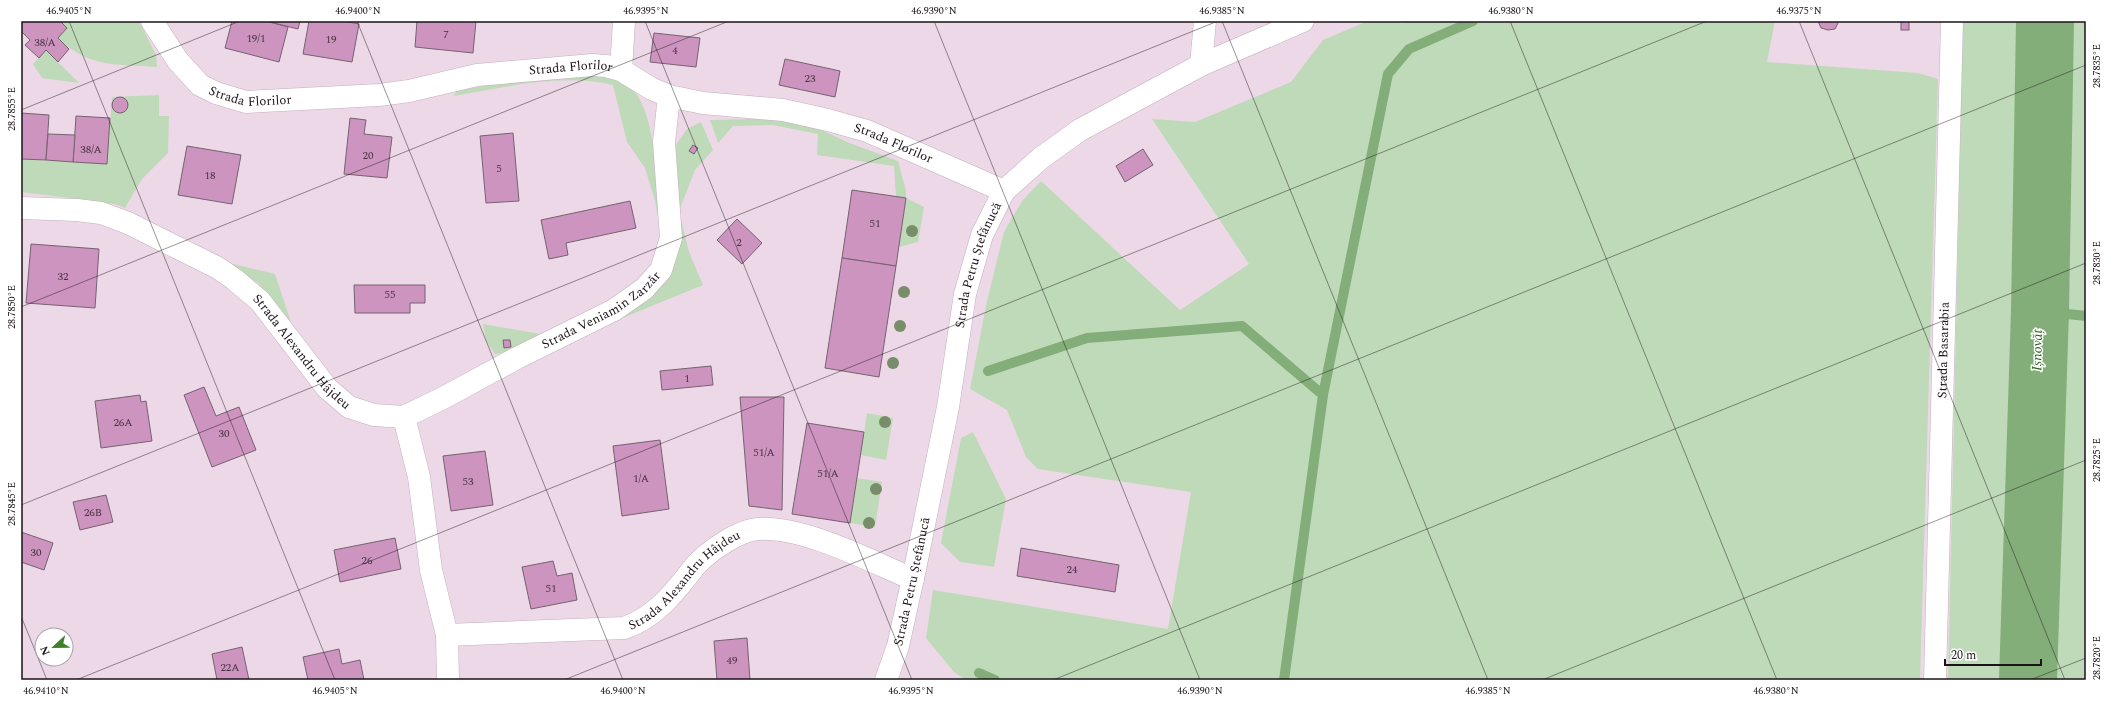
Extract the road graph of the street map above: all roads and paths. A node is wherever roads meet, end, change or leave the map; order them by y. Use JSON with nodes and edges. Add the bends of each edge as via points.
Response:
{"nodes":[{"id":1,"x":152,"y":21,"type":"edge"},
{"id":2,"x":624,"y":21,"type":"edge"},
{"id":3,"x":1205,"y":21,"type":"edge"},
{"id":4,"x":1303,"y":21,"type":"edge"},
{"id":5,"x":1952,"y":21,"type":"edge"},
{"id":6,"x":1201,"y":65,"type":"junction"},
{"id":7,"x":622,"y":70,"type":"junction"},
{"id":8,"x":669,"y":96,"type":"junction"},
{"id":9,"x":1004,"y":191,"type":"junction"},
{"id":10,"x":21,"y":208,"type":"edge"},
{"id":11,"x":404,"y":417,"type":"junction"},
{"id":12,"x":913,"y":579,"type":"junction"},
{"id":13,"x":447,"y":635,"type":"junction"},
{"id":14,"x":448,"y":680,"type":"edge"},
{"id":15,"x":886,"y":680,"type":"edge"},
{"id":16,"x":1935,"y":680,"type":"edge"}],
"edges":[{"from":1,"to":7,"type":"street","name":"Strada Florilor","via":[[178,61],[200,85],[246,102],[379,95],[477,75],[544,69],[592,65]]},
{"from":2,"to":7,"type":"street"},
{"from":3,"to":6,"type":"street"},
{"from":4,"to":6,"type":"street","name":"Strada Petru Ștefănucă"},
{"from":5,"to":16,"type":"street","name":"Strada Basarabia"},
{"from":6,"to":9,"type":"street","name":"Strada Petru Ștefănucă","via":[[1080,130],[1040,158]]},
{"from":7,"to":8,"type":"street","name":"Strada Florilor"},
{"from":8,"to":9,"type":"street","name":"Strada Florilor","via":[[703,103],[783,110],[867,131]]},
{"from":8,"to":11,"type":"street","name":"Strada Veniamin Zarzăr","via":[[664,142],[671,238],[661,270],[644,289],[614,310]]},
{"from":9,"to":12,"type":"street","name":"Strada Petru Ștefănucă","via":[[982,235],[965,294],[948,408]]},
{"from":10,"to":11,"type":"street","name":"Strada Alexandru Hâjdeu","via":[[100,213],[128,223],[218,268],[260,301],[327,388],[349,407],[374,415]]},
{"from":11,"to":13,"type":"street","via":[[419,477],[431,570]]},
{"from":12,"to":13,"type":"street","name":"Strada Alexandru Hâjdeu","via":[[814,538],[784,530],[756,528],[731,538],[703,558],[663,605],[635,624],[624,628]]},
{"from":12,"to":15,"type":"street","name":"Strada Petru Ștefănucă","via":[[898,646]]},
{"from":13,"to":14,"type":"street"}]}
